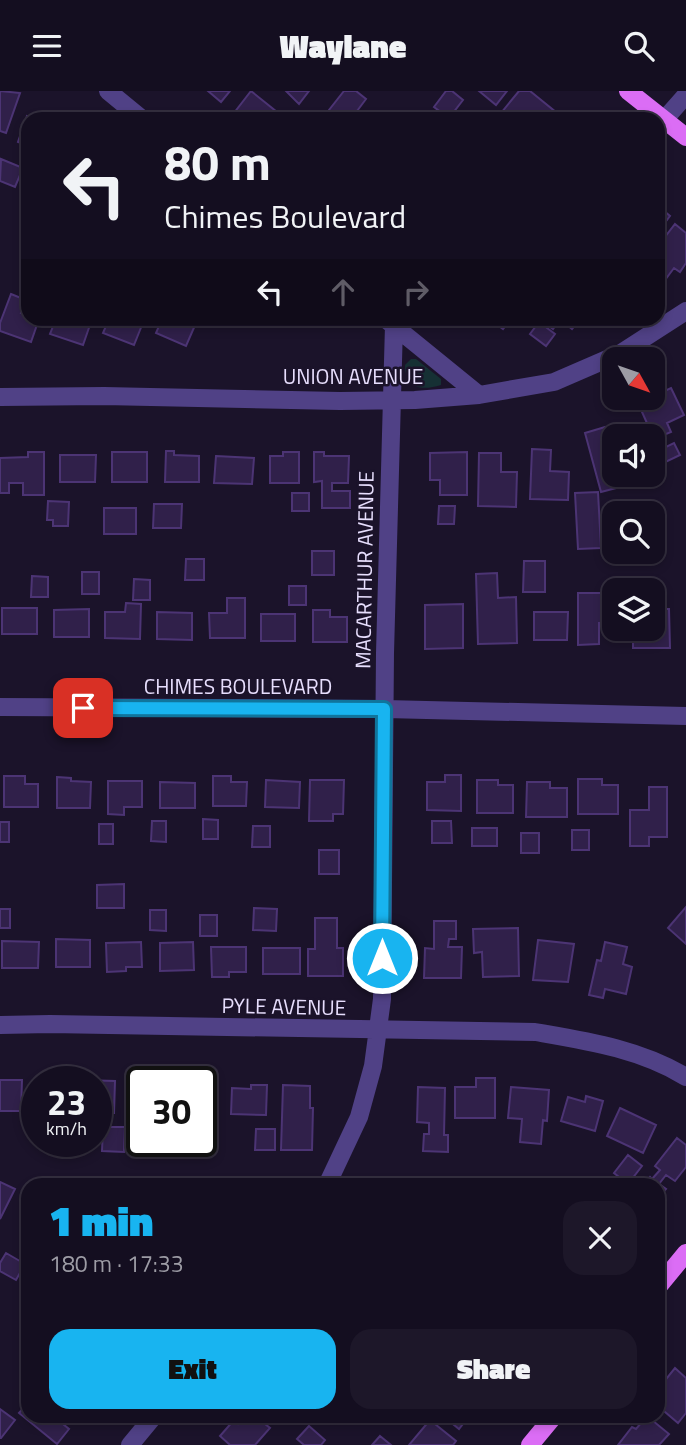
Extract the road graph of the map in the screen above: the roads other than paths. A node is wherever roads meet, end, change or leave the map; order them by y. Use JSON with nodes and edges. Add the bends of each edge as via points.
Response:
{"nodes":[{"id":1,"x":108,"y":91,"type":"edge"},
{"id":2,"x":628,"y":91,"type":"edge"},
{"id":3,"x":686,"y":95,"type":"edge"},
{"id":4,"x":134,"y":112,"type":"edge"},
{"id":5,"x":654,"y":112,"type":"edge"},
{"id":6,"x":665,"y":119,"type":"edge"},
{"id":7,"x":665,"y":121,"type":"edge"},
{"id":8,"x":686,"y":137,"type":"edge"},
{"id":9,"x":686,"y":311,"type":"edge"},
{"id":10,"x":665,"y":325,"type":"edge"},
{"id":11,"x":390,"y":326,"type":"edge"},
{"id":12,"x":395,"y":326,"type":"edge"},
{"id":13,"x":663,"y":326,"type":"edge"},
{"id":14,"x":479,"y":395,"type":"junction"},
{"id":15,"x":0,"y":397,"type":"edge"},
{"id":16,"x":391,"y":401,"type":"junction"},
{"id":17,"x":0,"y":707,"type":"edge"},
{"id":18,"x":384,"y":709,"type":"junction"},
{"id":19,"x":686,"y":716,"type":"edge"},
{"id":20,"x":0,"y":1025,"type":"edge"},
{"id":21,"x":379,"y":1029,"type":"junction"},
{"id":22,"x":686,"y":1077,"type":"edge"},
{"id":23,"x":330,"y":1178,"type":"edge"},
{"id":24,"x":686,"y":1253,"type":"edge"},
{"id":25,"x":665,"y":1278,"type":"edge"},
{"id":26,"x":148,"y":1423,"type":"edge"},
{"id":27,"x":548,"y":1423,"type":"edge"},
{"id":28,"x":130,"y":1445,"type":"edge"},
{"id":29,"x":530,"y":1445,"type":"edge"}],
"edges":[{"from":1,"to":4,"type":"street"},
{"from":2,"to":5,"type":"main road"},
{"from":3,"to":6,"type":"street"},
{"from":7,"to":8,"type":"main road"},
{"from":9,"to":10,"type":"street","name":"UNION AVENUE"},
{"from":11,"to":16,"type":"street","name":"MACARTHUR AVENUE"},
{"from":12,"to":14,"type":"street"},
{"from":13,"to":14,"type":"street","name":"UNION AVENUE","via":[[621,353],[554,382]]},
{"from":14,"to":16,"type":"street","name":"UNION AVENUE"},
{"from":15,"to":16,"type":"street","name":"UNION AVENUE"},
{"from":16,"to":18,"type":"street","name":"MACARTHUR AVENUE"},
{"from":17,"to":18,"type":"street","name":"CHIMES BOULEVARD"},
{"from":18,"to":19,"type":"street","name":"CHIMES BOULEVARD"},
{"from":18,"to":21,"type":"street","name":"MACARTHUR AVENUE"},
{"from":20,"to":21,"type":"street","name":"PYLE AVENUE"},
{"from":21,"to":22,"type":"street","name":"PYLE AVENUE","via":[[535,1032],[597,1043],[659,1062]]},
{"from":21,"to":23,"type":"street","name":"MACARTHUR AVENUE","via":[[359,1117]]},
{"from":24,"to":25,"type":"main road"},
{"from":26,"to":28,"type":"street"},
{"from":27,"to":29,"type":"main road"}]}
